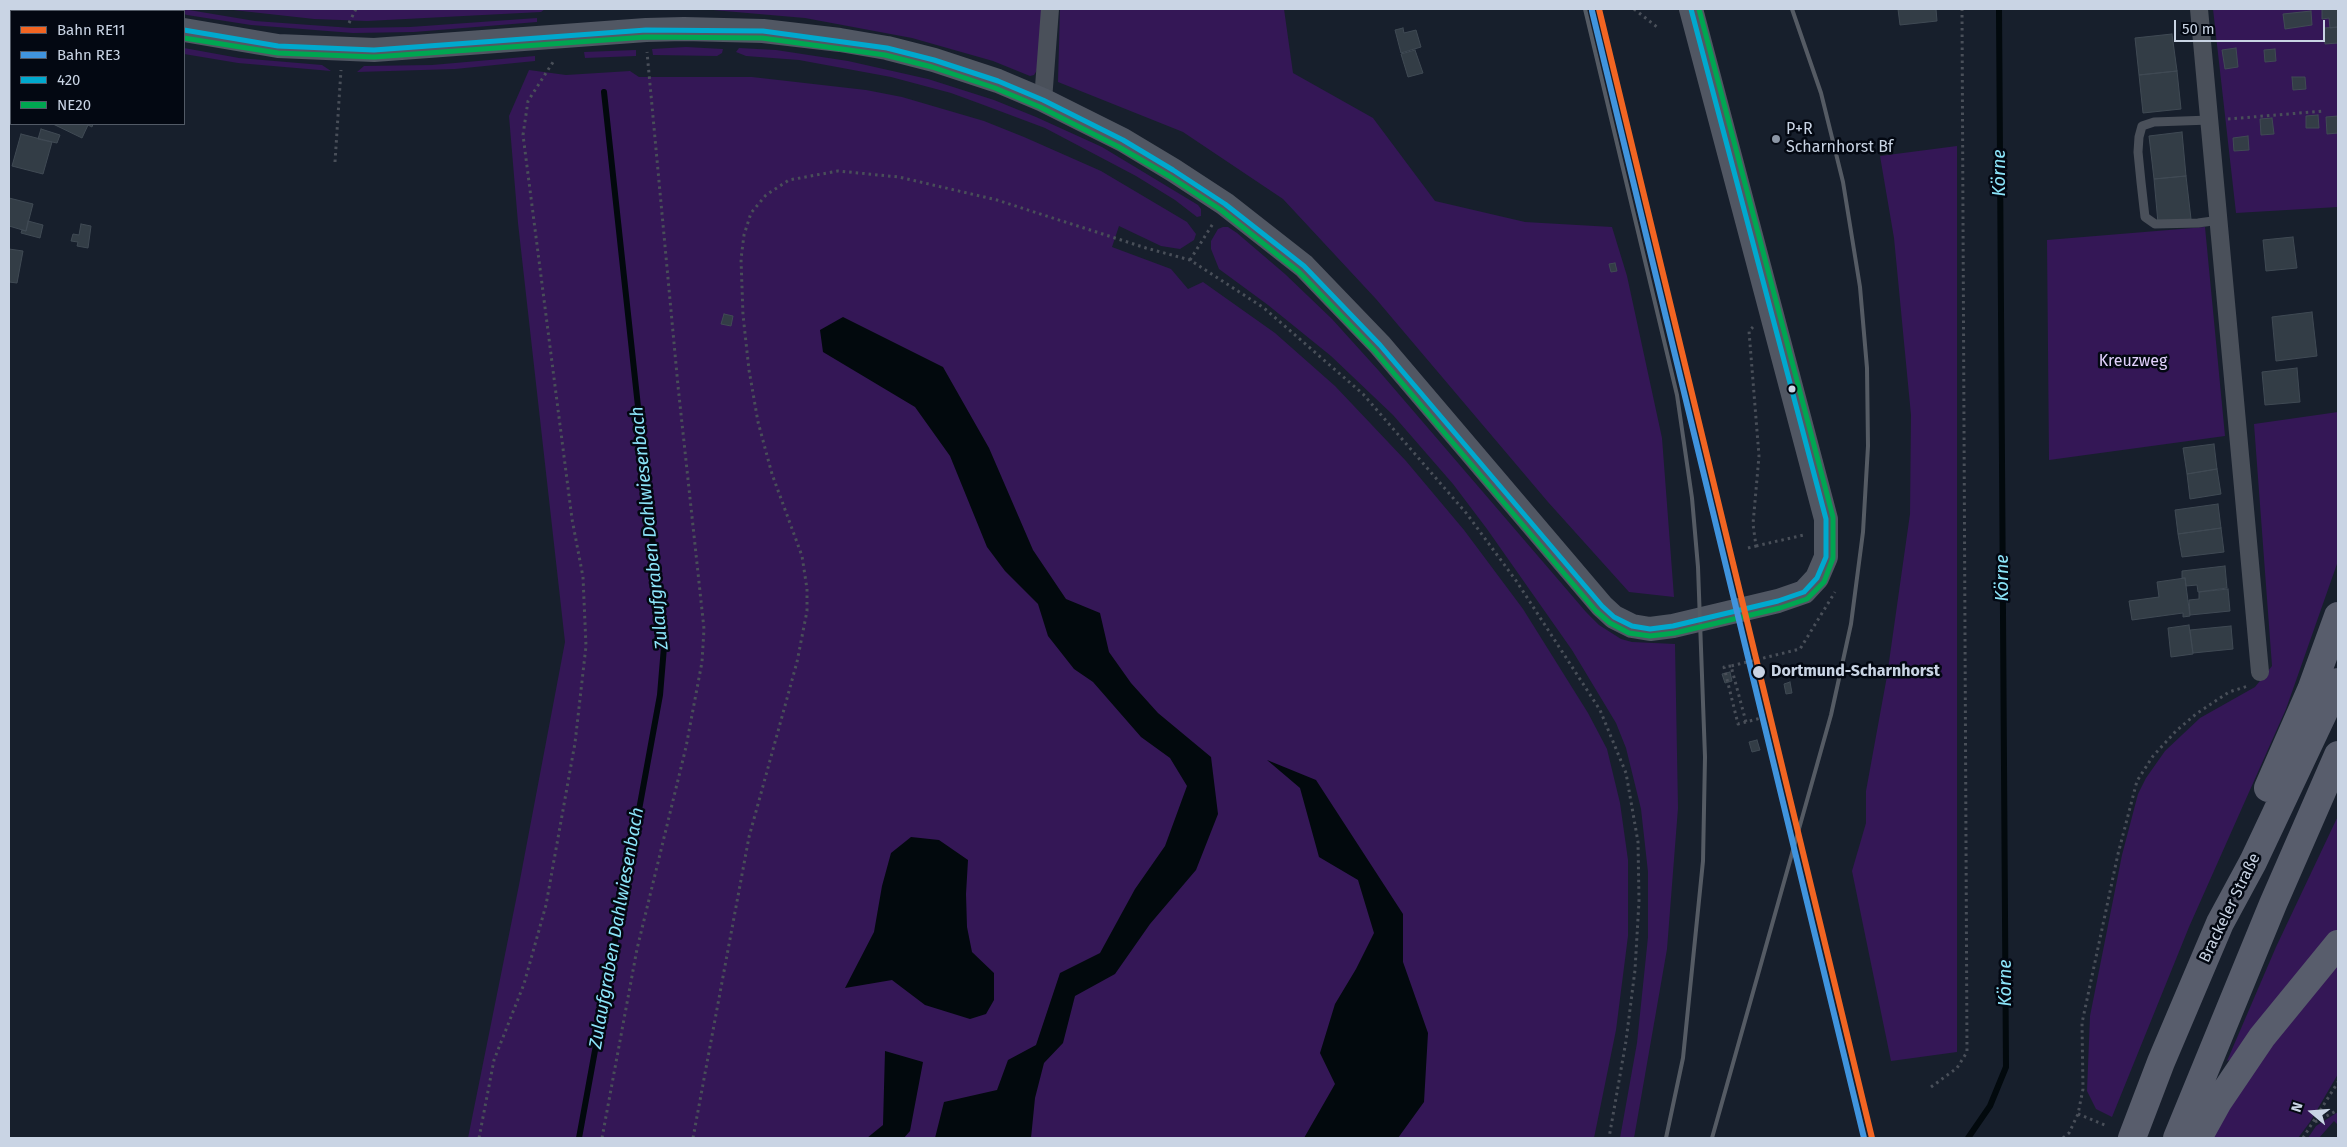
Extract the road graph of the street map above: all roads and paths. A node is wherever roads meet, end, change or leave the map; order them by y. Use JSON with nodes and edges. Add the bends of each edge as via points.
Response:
{"nodes":[{"id":1,"x":356,"y":9,"type":"edge"},
{"id":2,"x":1050,"y":9,"type":"edge"},
{"id":3,"x":1634,"y":9,"type":"edge"},
{"id":4,"x":1691,"y":9,"type":"edge"},
{"id":5,"x":1962,"y":9,"type":"edge"},
{"id":6,"x":2199,"y":9,"type":"edge"},
{"id":7,"x":349,"y":24,"type":"dead end"},
{"id":8,"x":1657,"y":27,"type":"dead end"},
{"id":9,"x":185,"y":30,"type":"edge"},
{"id":10,"x":646,"y":30,"type":"junction"},
{"id":11,"x":342,"y":49,"type":"junction"},
{"id":12,"x":558,"y":54,"type":"dead end"},
{"id":13,"x":1043,"y":100,"type":"junction"},
{"id":14,"x":2324,"y":111,"type":"dead end"},
{"id":15,"x":2210,"y":120,"type":"junction"},
{"id":16,"x":335,"y":162,"type":"dead end"},
{"id":17,"x":1226,"y":204,"type":"junction"},
{"id":18,"x":2220,"y":220,"type":"junction"},
{"id":19,"x":1190,"y":260,"type":"junction"},
{"id":20,"x":1771,"y":309,"type":"junction"},
{"id":21,"x":1802,"y":535,"type":"dead end"},
{"id":22,"x":1756,"y":546,"type":"junction"},
{"id":23,"x":1748,"y":548,"type":"dead end"},
{"id":24,"x":1823,"y":614,"type":"dead end"},
{"id":25,"x":2338,"y":616,"type":"edge"},
{"id":26,"x":1731,"y":666,"type":"junction"},
{"id":27,"x":2260,"y":672,"type":"joint"},
{"id":28,"x":2338,"y":682,"type":"edge"},
{"id":29,"x":1765,"y":717,"type":"dead end"},
{"id":30,"x":1746,"y":722,"type":"junction"},
{"id":31,"x":2338,"y":755,"type":"edge"},
{"id":32,"x":2220,"y":923,"type":"junction"},
{"id":33,"x":2338,"y":944,"type":"edge"},
{"id":34,"x":2338,"y":1082,"type":"edge"},
{"id":35,"x":1931,"y":1087,"type":"dead end"},
{"id":36,"x":2338,"y":1110,"type":"edge"},
{"id":37,"x":2078,"y":1114,"type":"junction"},
{"id":38,"x":2315,"y":1122,"type":"junction"},
{"id":39,"x":2107,"y":1126,"type":"dead end"},
{"id":40,"x":479,"y":1138,"type":"edge"},
{"id":41,"x":602,"y":1138,"type":"edge"},
{"id":42,"x":693,"y":1138,"type":"edge"},
{"id":43,"x":1610,"y":1138,"type":"edge"},
{"id":44,"x":2063,"y":1138,"type":"edge"},
{"id":45,"x":2132,"y":1138,"type":"edge"},
{"id":46,"x":2177,"y":1138,"type":"edge"},
{"id":47,"x":2198,"y":1138,"type":"edge"},
{"id":48,"x":2303,"y":1138,"type":"edge"}],
"edges":[{"from":1,"to":7,"type":"path"},
{"from":2,"to":13,"type":"street"},
{"from":3,"to":8,"type":"path"},
{"from":4,"to":20,"type":"main road"},
{"from":5,"to":35,"type":"path","via":[[1967,1052],[1957,1068]]},
{"from":6,"to":15,"type":"street"},
{"from":9,"to":11,"type":"main road","via":[[278,46]]},
{"from":10,"to":11,"type":"main road","via":[[402,48]]},
{"from":10,"to":13,"type":"main road","via":[[763,31],[840,40],[934,60]]},
{"from":10,"to":41,"type":"path","via":[[648,77],[704,629],[702,662],[686,747],[637,949]]},
{"from":11,"to":16,"type":"path"},
{"from":12,"to":40,"type":"path","via":[[528,101],[523,135],[572,519],[583,577],[586,646],[575,743],[546,905],[524,984],[494,1060]]},
{"from":13,"to":17,"type":"main road","via":[[1123,140]]},
{"from":14,"to":15,"type":"path"},
{"from":15,"to":18,"type":"street"},
{"from":15,"to":18,"type":"lane","via":[[2154,122],[2142,126],[2138,137],[2141,182],[2145,217],[2155,224]]},
{"from":17,"to":19,"type":"path"},
{"from":17,"to":20,"type":"main road","via":[[1304,266],[1380,345],[1602,606],[1632,626],[1650,629],[1673,626],[1778,601],[1804,592],[1817,578],[1826,557],[1827,529]]},
{"from":18,"to":27,"type":"street"},
{"from":19,"to":42,"type":"path","via":[[997,200],[899,177],[838,171],[789,180],[766,195],[751,213],[741,259],[749,370],[772,474],[802,556],[807,612],[797,662],[749,837]]},
{"from":19,"to":43,"type":"path","via":[[1264,308],[1369,402],[1467,514],[1517,582],[1600,710],[1626,773],[1638,842],[1640,901],[1635,970]]},
{"from":20,"to":22,"type":"path","via":[[1749,331],[1759,456],[1753,524]]},
{"from":21,"to":22,"type":"path"},
{"from":22,"to":23,"type":"path"},
{"from":24,"to":26,"type":"path","via":[[1800,649]]},
{"from":25,"to":32,"type":"highway","via":[[2311,690],[2237,857]]},
{"from":26,"to":30,"type":"path"},
{"from":26,"to":30,"type":"path","via":[[1724,667],[1738,724]]},
{"from":27,"to":37,"type":"path","via":[[2255,684],[2229,692],[2176,731],[2153,756],[2137,781],[2082,1023],[2083,1089]]},
{"from":28,"to":32,"type":"highway","name":"Brackeler Straße","via":[[2253,862]]},
{"from":29,"to":30,"type":"path"},
{"from":31,"to":46,"type":"highway","via":[[2272,904]]},
{"from":32,"to":45,"type":"highway","name":"Brackeler Straße"},
{"from":33,"to":47,"type":"highway","via":[[2262,1037]]},
{"from":34,"to":38,"type":"path"},
{"from":36,"to":38,"type":"path"},
{"from":37,"to":39,"type":"path"},
{"from":37,"to":44,"type":"path"},
{"from":38,"to":48,"type":"path"}]}
